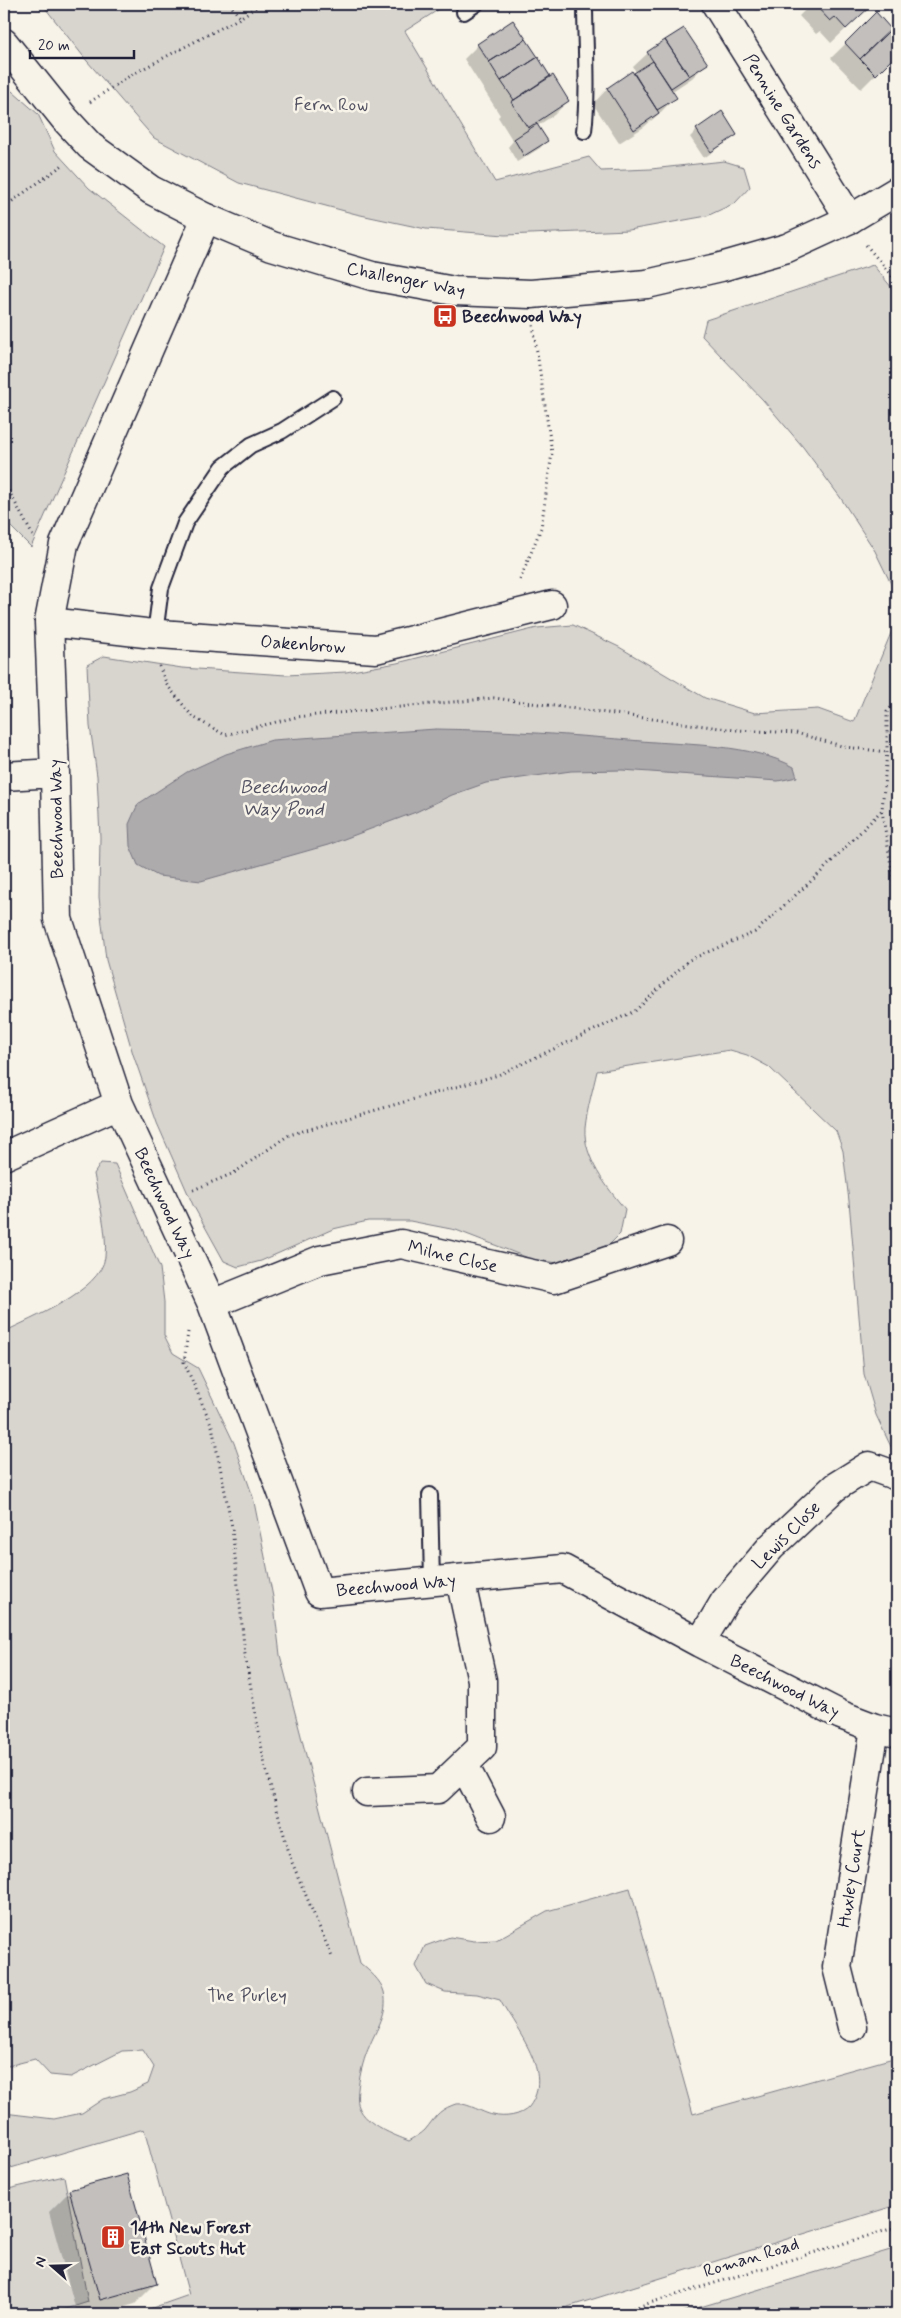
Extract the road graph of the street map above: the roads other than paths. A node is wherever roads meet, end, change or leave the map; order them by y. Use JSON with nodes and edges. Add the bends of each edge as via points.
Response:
{"nodes":[{"id":1,"x":476,"y":4,"type":"edge"},
{"id":2,"x":585,"y":4,"type":"edge"},
{"id":3,"x":716,"y":4,"type":"edge"},
{"id":4,"x":464,"y":12,"type":"dead end"},
{"id":5,"x":4,"y":43,"type":"edge"},
{"id":6,"x":584,"y":131,"type":"dead end"},
{"id":7,"x":897,"y":191,"type":"edge"},
{"id":8,"x":206,"y":218,"type":"junction"},
{"id":9,"x":850,"y":218,"type":"junction"},
{"id":10,"x":333,"y":398,"type":"dead end"},
{"id":11,"x":552,"y":605,"type":"dead end"},
{"id":12,"x":49,"y":622,"type":"junction"},
{"id":13,"x":150,"y":633,"type":"junction"},
{"id":14,"x":55,"y":773,"type":"junction"},
{"id":15,"x":4,"y":776,"type":"edge"},
{"id":16,"x":119,"y":1104,"type":"junction"},
{"id":17,"x":4,"y":1156,"type":"edge"},
{"id":18,"x":667,"y":1241,"type":"dead end"},
{"id":19,"x":212,"y":1304,"type":"junction"},
{"id":20,"x":897,"y":1476,"type":"edge"},
{"id":21,"x":430,"y":1495,"type":"dead end"},
{"id":22,"x":460,"y":1579,"type":"junction"},
{"id":23,"x":432,"y":1581,"type":"junction"},
{"id":24,"x":700,"y":1643,"type":"junction"},
{"id":25,"x":886,"y":1730,"type":"edge"},
{"id":26,"x":464,"y":1765,"type":"junction"},
{"id":27,"x":367,"y":1792,"type":"dead end"},
{"id":28,"x":491,"y":1817,"type":"dead end"},
{"id":29,"x":852,"y":2027,"type":"dead end"}],
"edges":[{"from":1,"to":4,"type":"lane"},
{"from":2,"to":6,"type":"lane","via":[[584,57],[588,101]]},
{"from":3,"to":9,"type":"street","name":"Pennine Gardens"},
{"from":5,"to":8,"type":"street","name":"Challenger Way","via":[[90,146],[151,190]]},
{"from":7,"to":9,"type":"street","name":"Challenger Way"},
{"from":8,"to":9,"type":"street","name":"Challenger Way","via":[[272,246],[372,276],[454,291],[531,294],[647,284],[722,267],[787,248]]},
{"from":8,"to":12,"type":"street","name":"Beechwood Way","via":[[64,544]]},
{"from":10,"to":13,"type":"lane","via":[[282,431],[251,445],[223,467],[185,523],[161,588]]},
{"from":11,"to":13,"type":"street","name":"Oakenbrow","via":[[376,649]]},
{"from":12,"to":13,"type":"street","name":"Oakenbrow"},
{"from":12,"to":14,"type":"street","name":"Beechwood Way"},
{"from":14,"to":15,"type":"street"},
{"from":14,"to":16,"type":"street","name":"Beechwood Way","via":[[58,919]]},
{"from":16,"to":17,"type":"street"},
{"from":16,"to":19,"type":"street","name":"Beechwood Way"},
{"from":18,"to":19,"type":"street","name":"Milne Close","via":[[554,1279],[401,1244],[320,1260]]},
{"from":19,"to":23,"type":"street","name":"Beechwood Way","via":[[319,1592]]},
{"from":20,"to":24,"type":"street","name":"Lewis Close","via":[[869,1466],[835,1487],[771,1547],[725,1601]]},
{"from":21,"to":23,"type":"lane"},
{"from":22,"to":23,"type":"street","name":"Beechwood Way"},
{"from":22,"to":24,"type":"street","name":"Beechwood Way","via":[[563,1569]]},
{"from":22,"to":26,"type":"street","via":[[482,1680],[482,1747]]},
{"from":24,"to":25,"type":"street","name":"Beechwood Way","via":[[841,1715]]},
{"from":25,"to":29,"type":"street","name":"Huxley Court","via":[[837,1967]]},
{"from":26,"to":27,"type":"street","via":[[438,1789]]},
{"from":26,"to":28,"type":"street"}]}
